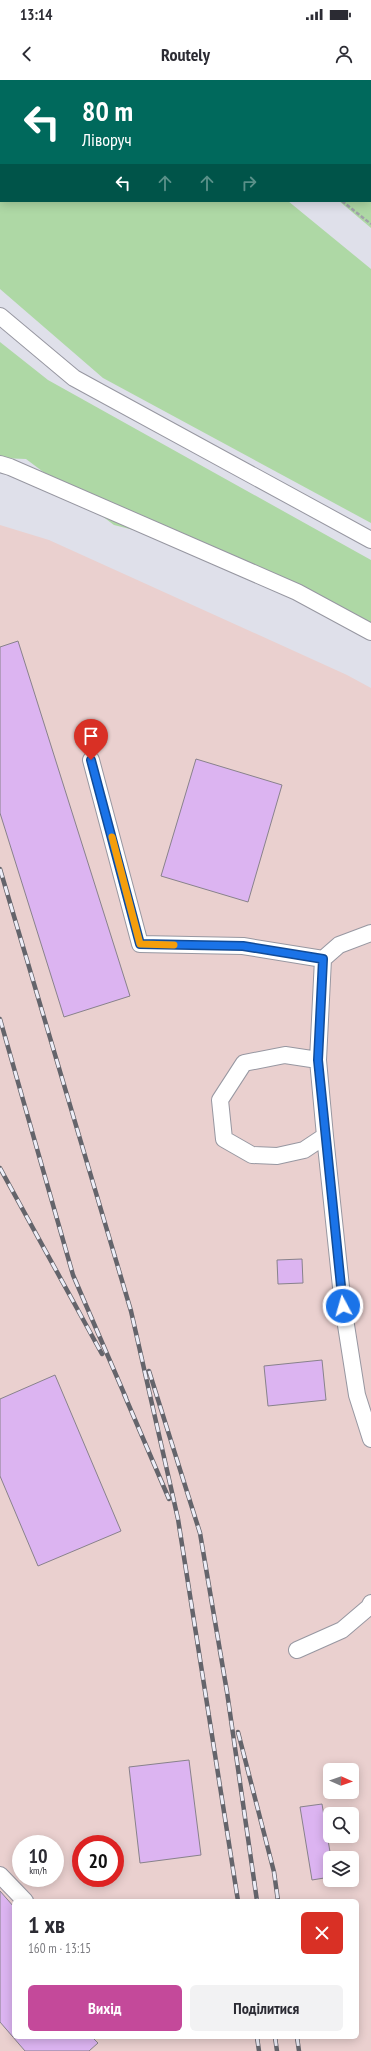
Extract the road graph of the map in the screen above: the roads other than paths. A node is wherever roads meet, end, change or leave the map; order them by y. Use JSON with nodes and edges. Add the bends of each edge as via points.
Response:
{"nodes":[{"id":1,"x":0,"y":316,"type":"edge"},
{"id":2,"x":0,"y":464,"type":"edge"},
{"id":3,"x":371,"y":540,"type":"edge"},
{"id":4,"x":371,"y":632,"type":"edge"},
{"id":5,"x":91,"y":760,"type":"dead end"},
{"id":6,"x":371,"y":933,"type":"edge"},
{"id":7,"x":323,"y":959,"type":"junction"},
{"id":8,"x":318,"y":1060,"type":"junction"},
{"id":9,"x":325,"y":1136,"type":"junction"},
{"id":10,"x":371,"y":1439,"type":"edge"},
{"id":11,"x":371,"y":1603,"type":"edge"},
{"id":12,"x":297,"y":1650,"type":"dead end"},
{"id":13,"x":0,"y":1875,"type":"edge"},
{"id":14,"x":23,"y":1899,"type":"edge"}],
"edges":[{"from":1,"to":3,"type":"lane","via":[[74,378]]},
{"from":2,"to":4,"type":"lane","via":[[297,592]]},
{"from":5,"to":7,"type":"lane","via":[[140,944],[243,946]]},
{"from":6,"to":7,"type":"lane","via":[[338,945]]},
{"from":7,"to":8,"type":"lane"},
{"from":8,"to":9,"type":"lane"},
{"from":8,"to":9,"type":"lane","via":[[285,1055],[244,1063],[220,1100],[224,1139],[252,1155],[277,1156],[304,1150]]},
{"from":9,"to":10,"type":"lane","via":[[346,1328],[357,1394]]},
{"from":11,"to":12,"type":"lane","via":[[342,1630]]},
{"from":13,"to":14,"type":"lane"}]}
